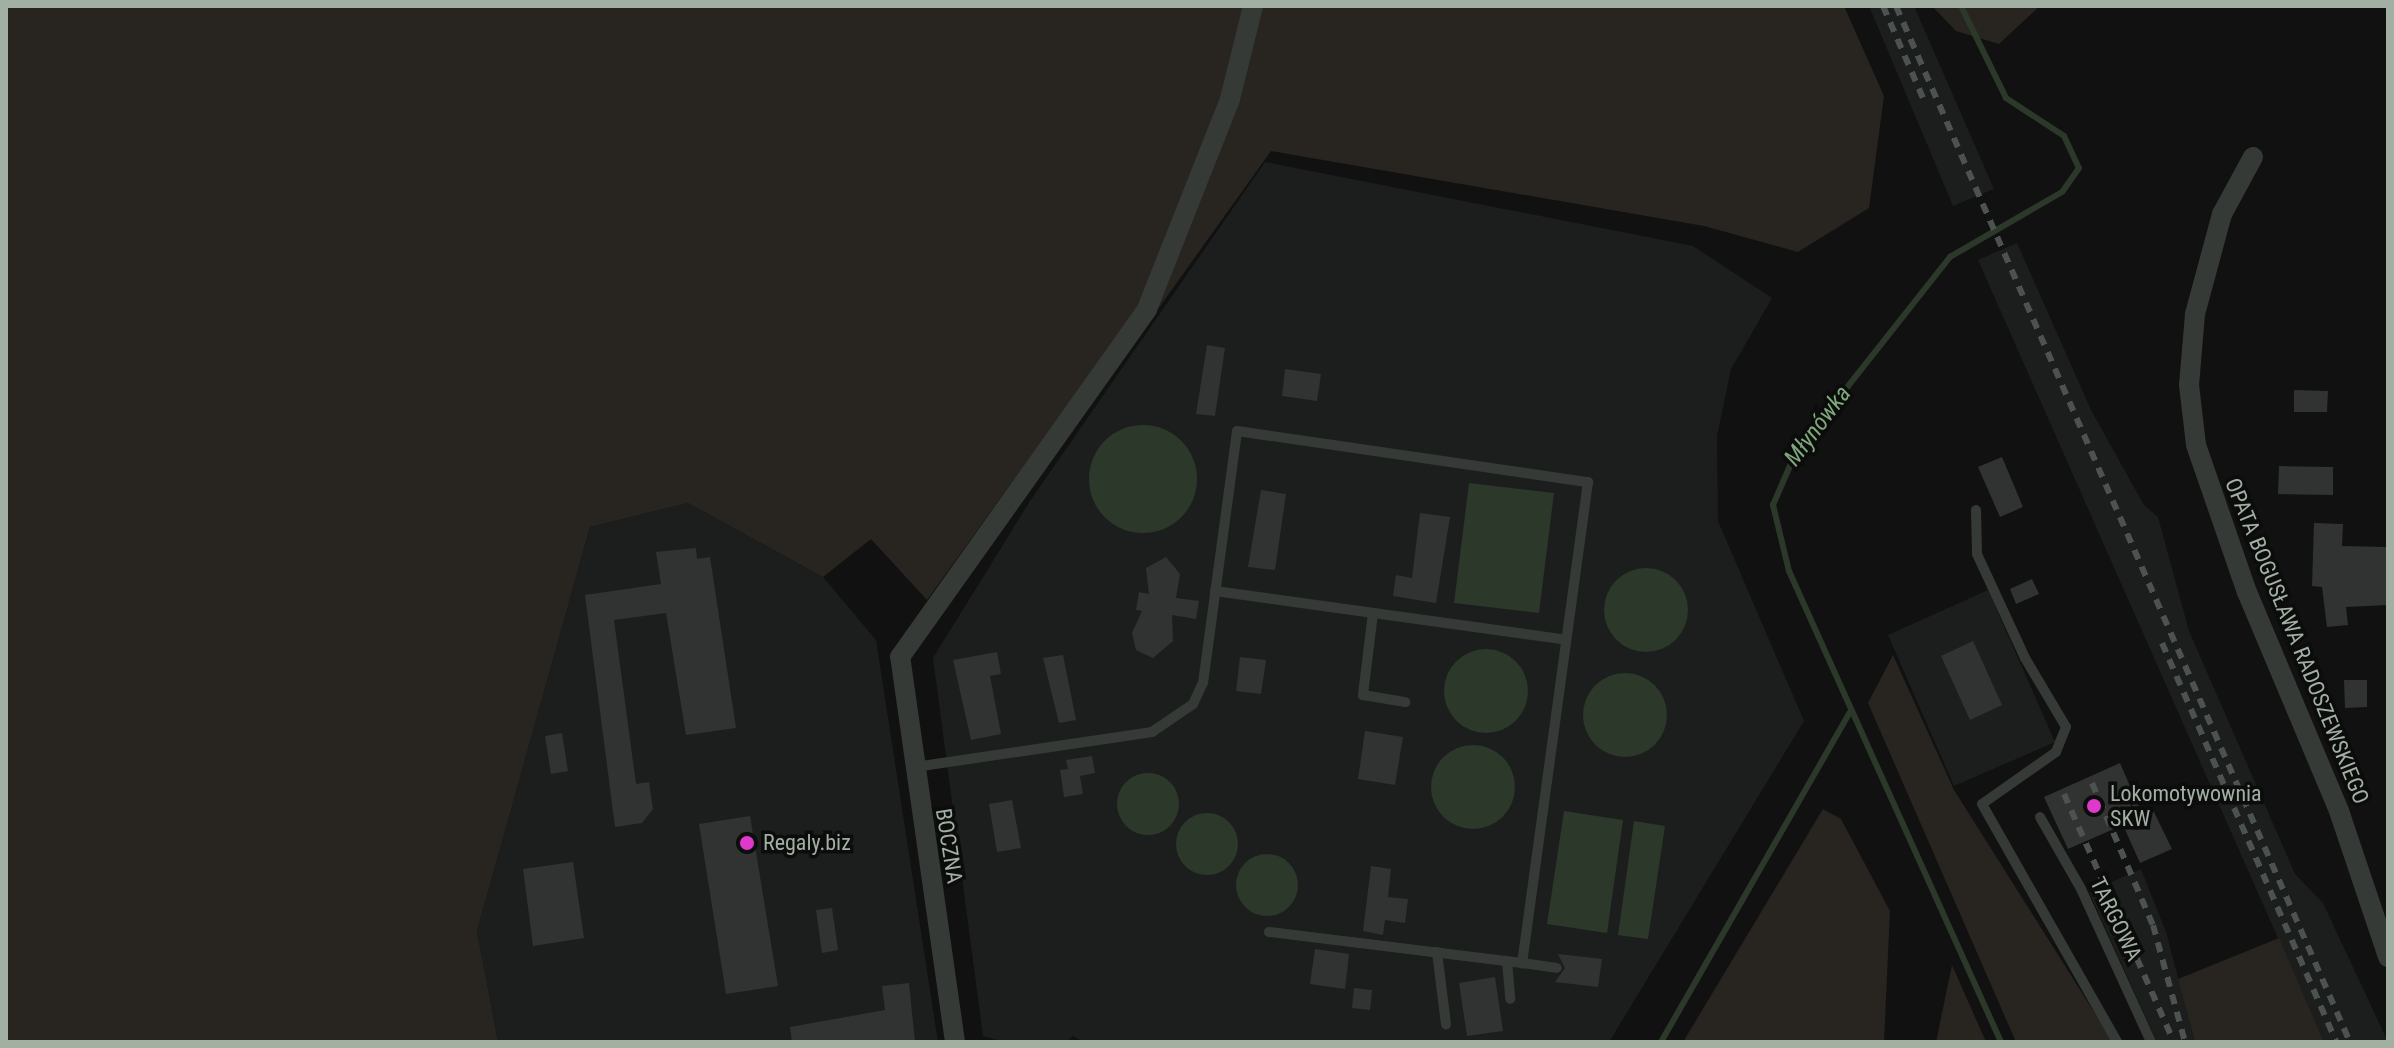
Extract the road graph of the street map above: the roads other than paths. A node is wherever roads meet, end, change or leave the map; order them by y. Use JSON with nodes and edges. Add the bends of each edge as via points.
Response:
{"nodes":[{"id":1,"x":1253,"y":6,"type":"edge"},
{"id":2,"x":2253,"y":157,"type":"dead end"},
{"id":3,"x":1976,"y":510,"type":"dead end"},
{"id":4,"x":1215,"y":591,"type":"junction"},
{"id":5,"x":1373,"y":613,"type":"junction"},
{"id":6,"x":1566,"y":640,"type":"junction"},
{"id":7,"x":1405,"y":702,"type":"dead end"},
{"id":8,"x":913,"y":767,"type":"junction"},
{"id":9,"x":2040,"y":817,"type":"dead end"},
{"id":10,"x":1269,"y":932,"type":"dead end"},
{"id":11,"x":1437,"y":952,"type":"junction"},
{"id":12,"x":2388,"y":957,"type":"edge"},
{"id":13,"x":1507,"y":961,"type":"junction"},
{"id":14,"x":1522,"y":963,"type":"junction"},
{"id":15,"x":1557,"y":968,"type":"dead end"},
{"id":16,"x":1510,"y":999,"type":"dead end"},
{"id":17,"x":1446,"y":1024,"type":"dead end"},
{"id":18,"x":955,"y":1042,"type":"edge"},
{"id":19,"x":2117,"y":1042,"type":"edge"},
{"id":20,"x":2151,"y":1042,"type":"edge"}],
"edges":[{"from":1,"to":8,"type":"street","name":"BOCZNA","via":[[1230,99],[1147,309],[900,657]]},
{"from":2,"to":12,"type":"street","name":"OPATA BOGUSŁAWA RADOSZEWSKIEGO","via":[[2217,227],[2195,314],[2189,385],[2196,445],[2247,592],[2339,811]]},
{"from":3,"to":19,"type":"lane","via":[[1977,554],[2025,658],[2066,727],[2056,752],[1982,804]]},
{"from":4,"to":5,"type":"lane"},
{"from":4,"to":6,"type":"lane","via":[[1237,431],[1588,482]]},
{"from":4,"to":8,"type":"lane","via":[[1203,683],[1175,722],[1152,732]]},
{"from":5,"to":6,"type":"lane"},
{"from":5,"to":7,"type":"lane","via":[[1363,695]]},
{"from":6,"to":14,"type":"lane"},
{"from":8,"to":18,"type":"street","name":"BOCZNA"},
{"from":9,"to":20,"type":"lane","name":"TARGOWA","via":[[2081,889]]},
{"from":10,"to":11,"type":"lane"},
{"from":11,"to":13,"type":"lane"},
{"from":11,"to":17,"type":"lane"},
{"from":13,"to":14,"type":"lane"},
{"from":13,"to":16,"type":"lane"},
{"from":14,"to":15,"type":"lane"}]}
